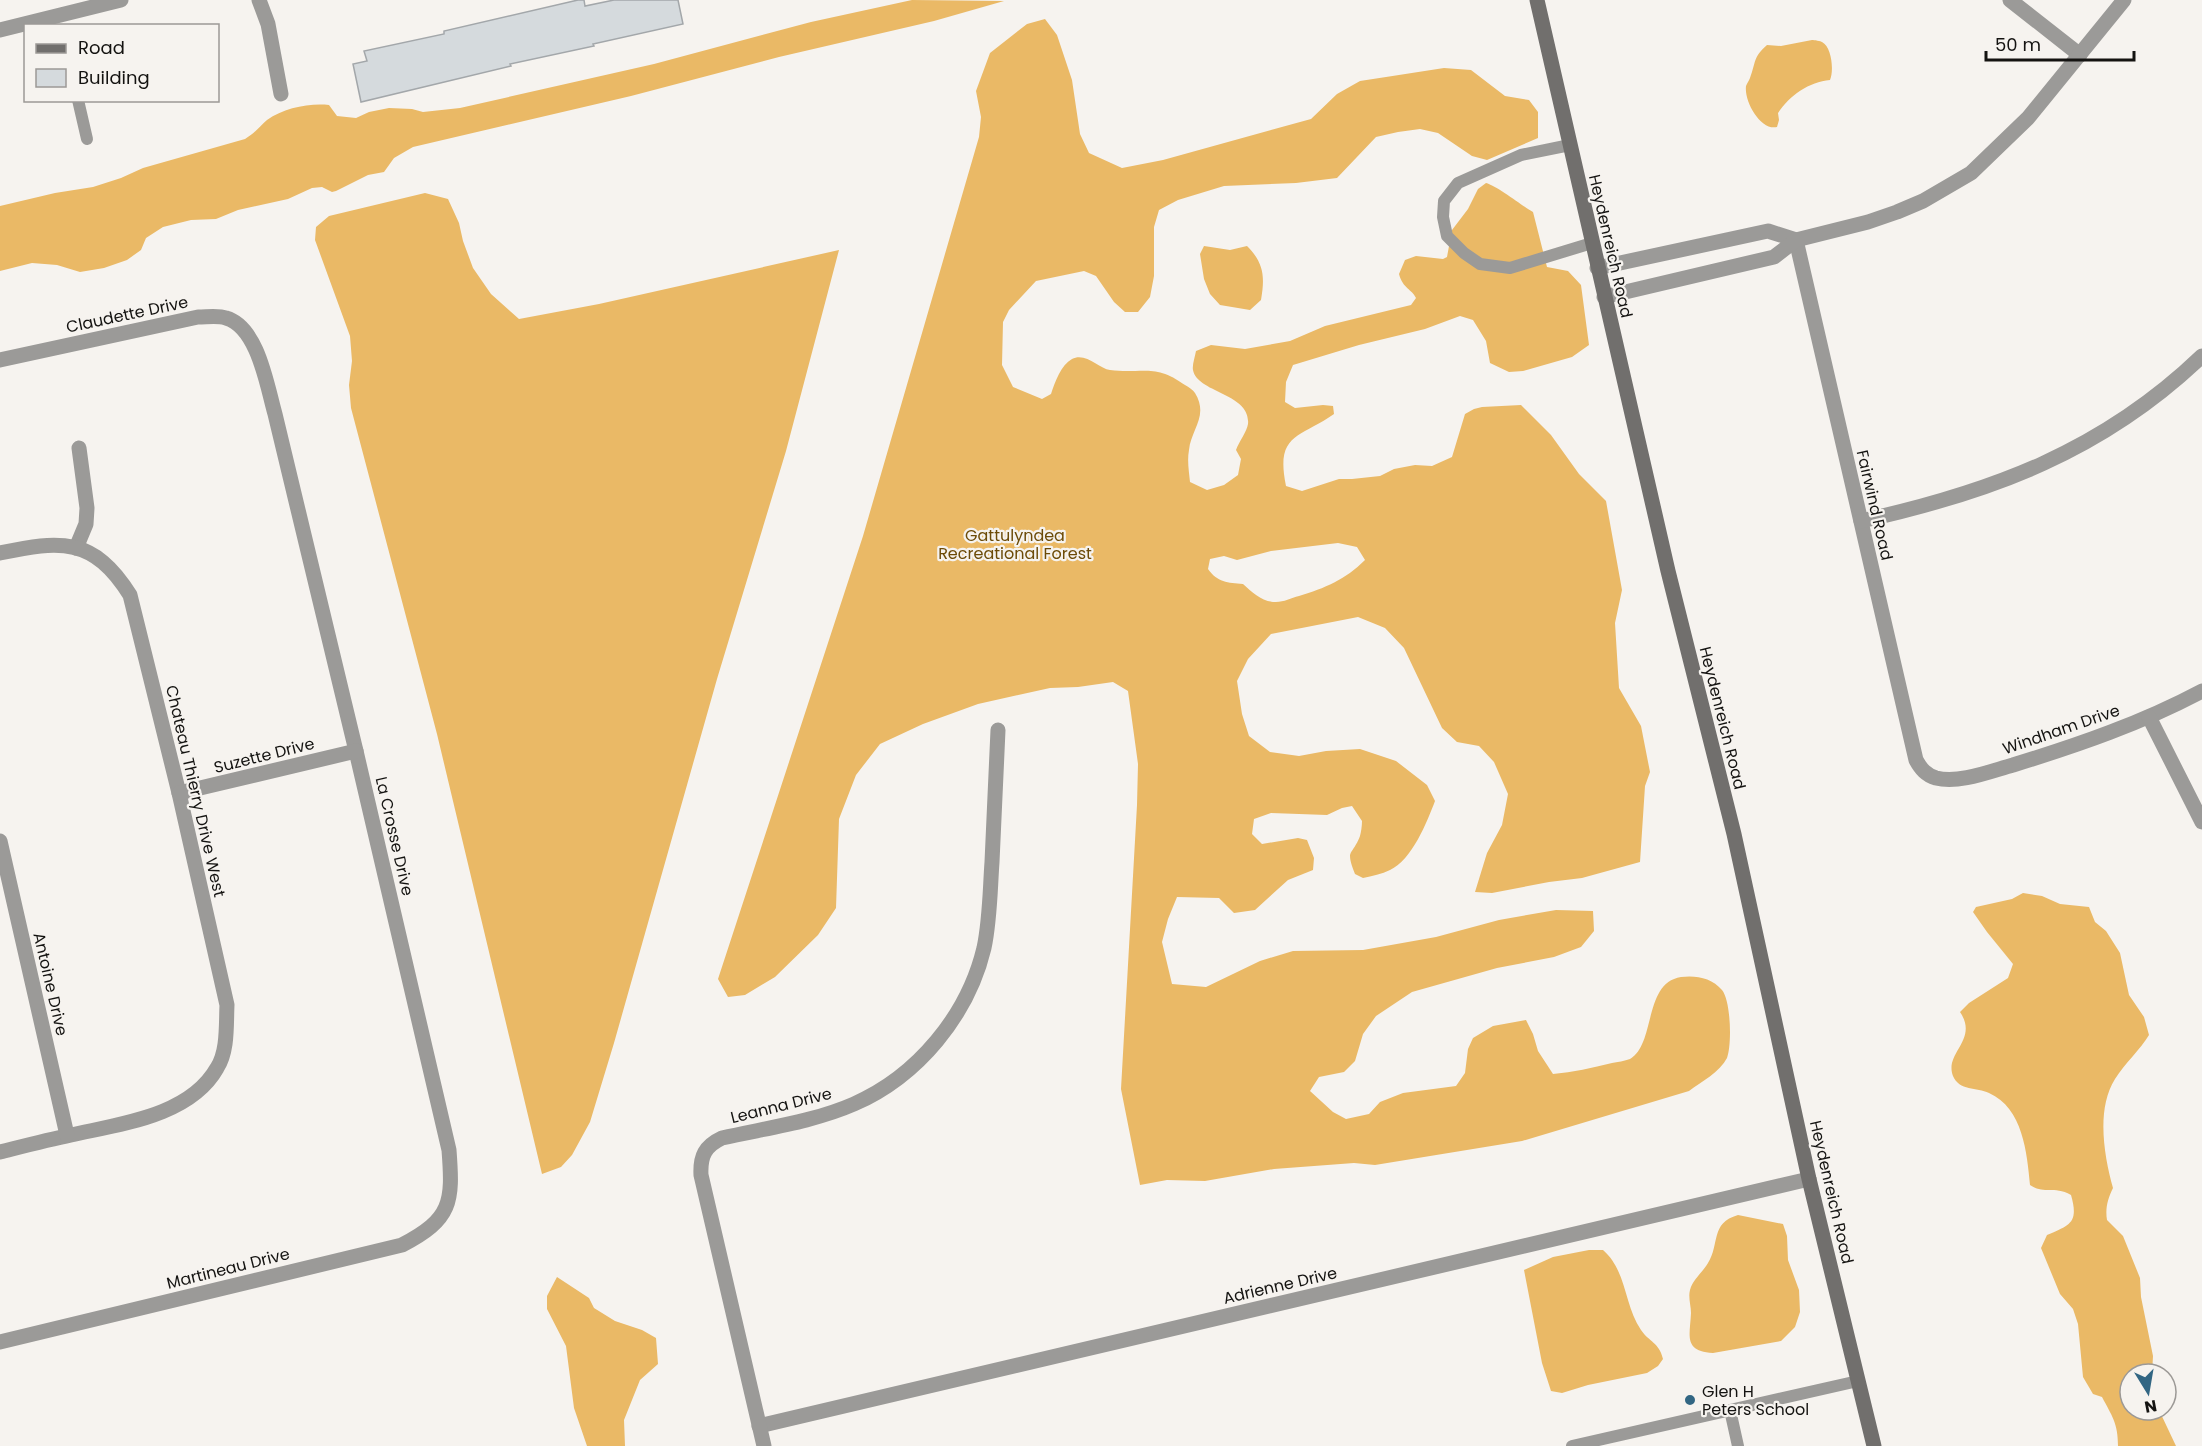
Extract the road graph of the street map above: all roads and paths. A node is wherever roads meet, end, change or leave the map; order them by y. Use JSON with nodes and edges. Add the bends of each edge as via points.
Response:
{"nodes":[{"id":1,"x":121,"y":0,"type":"edge"},
{"id":2,"x":259,"y":0,"type":"edge"},
{"id":3,"x":1537,"y":0,"type":"edge"},
{"id":4,"x":2010,"y":0,"type":"edge"},
{"id":5,"x":2124,"y":0,"type":"edge"},
{"id":6,"x":58,"y":20,"type":"edge"},
{"id":7,"x":35,"y":24,"type":"edge"},
{"id":8,"x":24,"y":26,"type":"edge"},
{"id":9,"x":0,"y":30,"type":"edge"},
{"id":10,"x":2080,"y":55,"type":"junction"},
{"id":11,"x":281,"y":94,"type":"dead end"},
{"id":12,"x":78,"y":102,"type":"edge"},
{"id":13,"x":87,"y":139,"type":"dead end"},
{"id":14,"x":1570,"y":145,"type":"junction"},
{"id":15,"x":1796,"y":240,"type":"junction"},
{"id":16,"x":1592,"y":243,"type":"junction"},
{"id":17,"x":1597,"y":268,"type":"junction"},
{"id":18,"x":1604,"y":297,"type":"junction"},
{"id":19,"x":2202,"y":356,"type":"edge"},
{"id":20,"x":0,"y":360,"type":"edge"},
{"id":21,"x":79,"y":448,"type":"dead end"},
{"id":22,"x":291,"y":480,"type":"joint"},
{"id":23,"x":1861,"y":521,"type":"junction"},
{"id":24,"x":76,"y":548,"type":"junction"},
{"id":25,"x":0,"y":553,"type":"edge"},
{"id":26,"x":2202,"y":691,"type":"edge"},
{"id":27,"x":2149,"y":717,"type":"junction"},
{"id":28,"x":998,"y":730,"type":"dead end"},
{"id":29,"x":356,"y":751,"type":"junction"},
{"id":30,"x":1927,"y":774,"type":"joint"},
{"id":31,"x":179,"y":793,"type":"junction"},
{"id":32,"x":2202,"y":822,"type":"edge"},
{"id":33,"x":0,"y":842,"type":"edge"},
{"id":34,"x":68,"y":1136,"type":"junction"},
{"id":35,"x":0,"y":1152,"type":"edge"},
{"id":36,"x":1809,"y":1179,"type":"junction"},
{"id":37,"x":448,"y":1202,"type":"joint"},
{"id":38,"x":0,"y":1342,"type":"edge"},
{"id":39,"x":1858,"y":1381,"type":"junction"},
{"id":40,"x":1730,"y":1410,"type":"junction"},
{"id":41,"x":759,"y":1426,"type":"junction"},
{"id":42,"x":764,"y":1446,"type":"edge"},
{"id":43,"x":1574,"y":1446,"type":"edge"},
{"id":44,"x":1738,"y":1446,"type":"edge"},
{"id":45,"x":1874,"y":1446,"type":"edge"}],
"edges":[{"from":1,"to":6,"type":"street"},
{"from":2,"to":11,"type":"street","via":[[268,24]]},
{"from":3,"to":14,"type":"street","name":"Heydenreich Road"},
{"from":4,"to":10,"type":"street"},
{"from":5,"to":10,"type":"street"},
{"from":6,"to":7,"type":"street"},
{"from":8,"to":9,"type":"street"},
{"from":10,"to":15,"type":"street","via":[[2015,132],[1950,187],[1897,213]]},
{"from":12,"to":13,"type":"lane"},
{"from":14,"to":16,"type":"street","name":"Heydenreich Road"},
{"from":14,"to":16,"type":"lane","via":[[1521,155],[1458,183],[1444,201],[1447,236],[1480,264],[1510,268]]},
{"from":15,"to":17,"type":"street","via":[[1768,231]]},
{"from":15,"to":18,"type":"street","via":[[1774,258]]},
{"from":15,"to":23,"type":"street","name":"Fairwind Road"},
{"from":16,"to":17,"type":"street","name":"Heydenreich Road"},
{"from":17,"to":18,"type":"street","name":"Heydenreich Road"},
{"from":18,"to":36,"type":"street","name":"Heydenreich Road","via":[[1734,834]]},
{"from":19,"to":23,"type":"street","via":[[2135,412],[2078,448],[1974,492]]},
{"from":20,"to":22,"type":"street","name":"Claudette Drive","via":[[198,317],[225,317],[237,322],[254,343]]},
{"from":21,"to":24,"type":"street","via":[[87,508],[86,524]]},
{"from":22,"to":29,"type":"street","name":"La Crosse Drive"},
{"from":23,"to":30,"type":"street","name":"Fairwind Road","via":[[1916,760]]},
{"from":24,"to":25,"type":"street","via":[[34,546]]},
{"from":24,"to":31,"type":"street","name":"Chateau Thierry Drive West","via":[[105,562],[130,595]]},
{"from":26,"to":27,"type":"street","name":"Windham Drive"},
{"from":27,"to":30,"type":"street","name":"Windham Drive","via":[[1980,774],[1944,779]]},
{"from":27,"to":32,"type":"street"},
{"from":28,"to":41,"type":"street","name":"Leanna Drive","via":[[984,946],[973,980],[947,1026],[911,1068],[854,1104],[802,1121],[722,1138],[704,1150],[701,1174]]},
{"from":29,"to":31,"type":"street","name":"Suzette Drive"},
{"from":29,"to":37,"type":"street","name":"La Crosse Drive","via":[[449,1150],[452,1186]]},
{"from":31,"to":34,"type":"street","name":"Chateau Thierry Drive West","via":[[227,1005],[223,1053],[218,1068],[189,1098],[169,1109]]},
{"from":33,"to":34,"type":"street","name":"Antoine Drive"},
{"from":34,"to":35,"type":"street"},
{"from":36,"to":39,"type":"street","name":"Heydenreich Road"},
{"from":36,"to":41,"type":"street","name":"Adrienne Drive"},
{"from":37,"to":38,"type":"street","name":"Martineau Drive","via":[[438,1221],[402,1245]]},
{"from":39,"to":40,"type":"lane"},
{"from":39,"to":45,"type":"street","name":"Heydenreich Road"},
{"from":40,"to":43,"type":"lane"},
{"from":40,"to":44,"type":"lane"},
{"from":41,"to":42,"type":"street","name":"Leanna Drive"}]}
